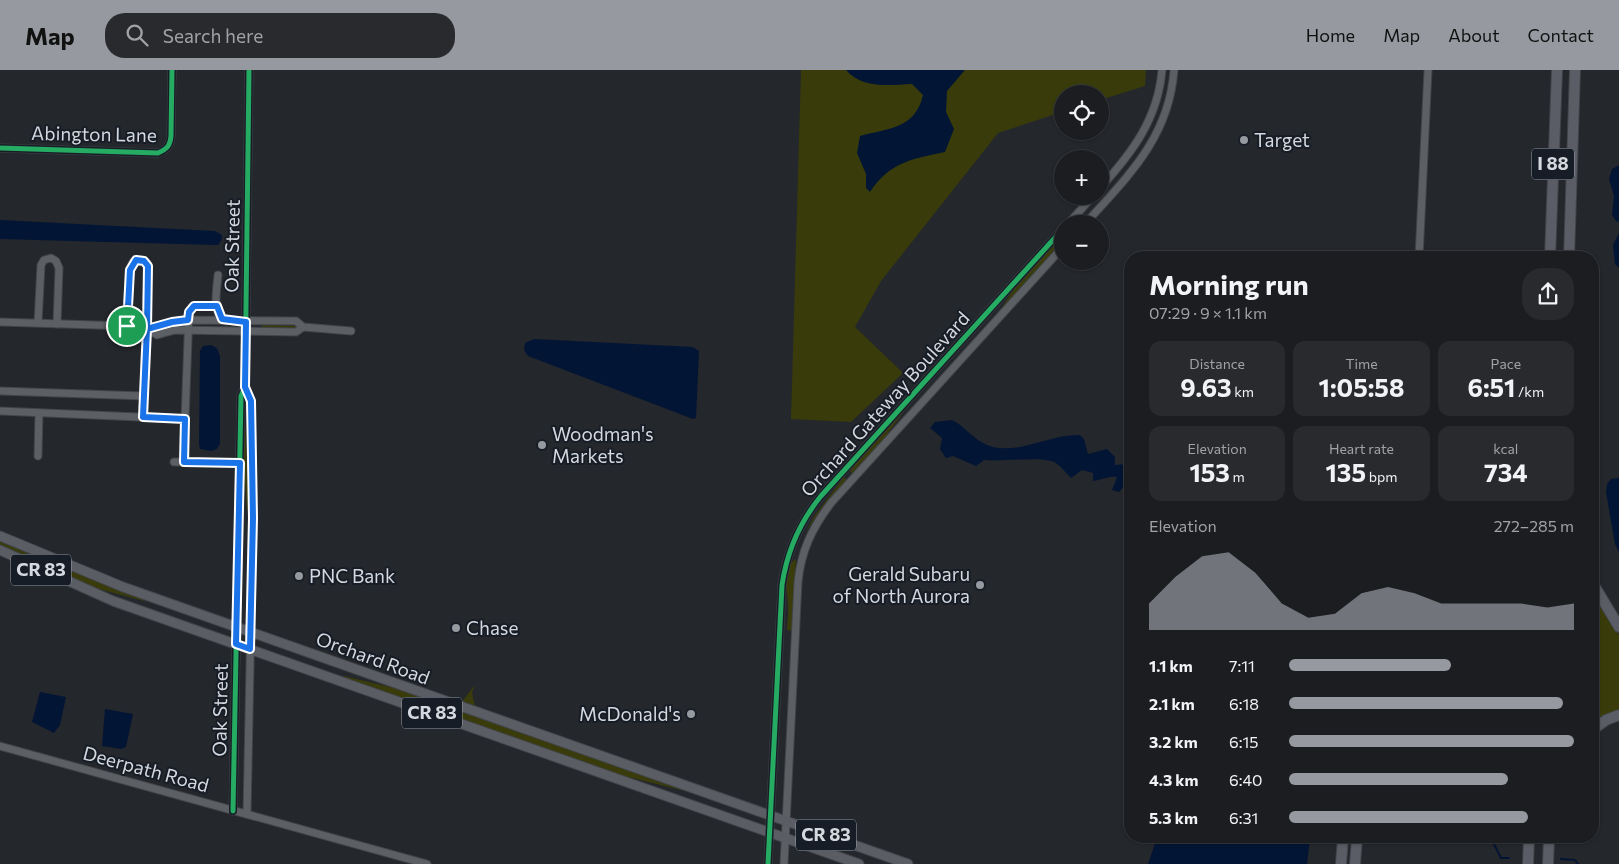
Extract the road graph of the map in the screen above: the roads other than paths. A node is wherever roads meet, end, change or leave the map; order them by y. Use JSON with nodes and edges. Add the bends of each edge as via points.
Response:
{"nodes":[{"id":1,"x":172,"y":70,"type":"edge"},
{"id":2,"x":249,"y":70,"type":"edge"},
{"id":3,"x":1162,"y":70,"type":"edge"},
{"id":4,"x":1174,"y":70,"type":"edge"},
{"id":5,"x":1428,"y":70,"type":"edge"},
{"id":6,"x":1557,"y":70,"type":"edge"},
{"id":7,"x":1575,"y":70,"type":"edge"},
{"id":8,"x":0,"y":148,"type":"edge"},
{"id":9,"x":1109,"y":178,"type":"edge"},
{"id":10,"x":1085,"y":205,"type":"edge"},
{"id":11,"x":1076,"y":215,"type":"edge"},
{"id":12,"x":1093,"y":215,"type":"edge"},
{"id":13,"x":1054,"y":239,"type":"edge"},
{"id":14,"x":1419,"y":251,"type":"edge"},
{"id":15,"x":1550,"y":251,"type":"edge"},
{"id":16,"x":1569,"y":251,"type":"edge"},
{"id":17,"x":1054,"y":257,"type":"edge"},
{"id":18,"x":218,"y":275,"type":"dead end"},
{"id":19,"x":217,"y":306,"type":"junction"},
{"id":20,"x":188,"y":320,"type":"junction"},
{"id":21,"x":229,"y":321,"type":"junction"},
{"id":22,"x":0,"y":322,"type":"edge"},
{"id":23,"x":172,"y":322,"type":"junction"},
{"id":24,"x":246,"y":322,"type":"junction"},
{"id":25,"x":38,"y":323,"type":"junction"},
{"id":26,"x":58,"y":324,"type":"junction"},
{"id":27,"x":127,"y":326,"type":"junction"},
{"id":28,"x":303,"y":327,"type":"junction"},
{"id":29,"x":147,"y":329,"type":"junction"},
{"id":30,"x":175,"y":330,"type":"junction"},
{"id":31,"x":188,"y":331,"type":"junction"},
{"id":32,"x":351,"y":331,"type":"dead end"},
{"id":33,"x":246,"y":332,"type":"junction"},
{"id":34,"x":245,"y":387,"type":"junction"},
{"id":35,"x":0,"y":391,"type":"edge"},
{"id":36,"x":144,"y":396,"type":"junction"},
{"id":37,"x":0,"y":411,"type":"edge"},
{"id":38,"x":39,"y":413,"type":"junction"},
{"id":39,"x":143,"y":417,"type":"junction"},
{"id":40,"x":185,"y":419,"type":"junction"},
{"id":41,"x":38,"y":456,"type":"dead end"},
{"id":42,"x":174,"y":462,"type":"dead end"},
{"id":43,"x":184,"y":462,"type":"junction"},
{"id":44,"x":240,"y":463,"type":"junction"},
{"id":45,"x":0,"y":536,"type":"edge"},
{"id":46,"x":0,"y":550,"type":"edge"},
{"id":47,"x":1599,"y":594,"type":"edge"},
{"id":48,"x":237,"y":627,"type":"junction"},
{"id":49,"x":1619,"y":627,"type":"edge"},
{"id":50,"x":251,"y":632,"type":"junction"},
{"id":51,"x":236,"y":644,"type":"junction"},
{"id":52,"x":250,"y":649,"type":"junction"},
{"id":53,"x":1619,"y":715,"type":"edge"},
{"id":54,"x":1599,"y":725,"type":"edge"},
{"id":55,"x":0,"y":746,"type":"edge"},
{"id":56,"x":233,"y":811,"type":"junction"},
{"id":57,"x":247,"y":814,"type":"junction"},
{"id":58,"x":770,"y":816,"type":"junction"},
{"id":59,"x":786,"y":822,"type":"junction"},
{"id":60,"x":770,"y":833,"type":"junction"},
{"id":61,"x":786,"y":838,"type":"junction"},
{"id":62,"x":1343,"y":843,"type":"edge"},
{"id":63,"x":1357,"y":843,"type":"edge"},
{"id":64,"x":1528,"y":843,"type":"edge"},
{"id":65,"x":1549,"y":843,"type":"edge"},
{"id":66,"x":1529,"y":861,"type":"edge"},
{"id":67,"x":427,"y":864,"type":"edge"},
{"id":68,"x":768,"y":864,"type":"edge"},
{"id":69,"x":784,"y":864,"type":"edge"},
{"id":70,"x":859,"y":864,"type":"edge"},
{"id":71,"x":908,"y":864,"type":"edge"},
{"id":72,"x":1341,"y":864,"type":"edge"},
{"id":73,"x":1355,"y":864,"type":"edge"},
{"id":74,"x":1548,"y":864,"type":"edge"}],
"edges":[{"from":1,"to":8,"type":"street","name":"Abington Lane","via":[[171,136],[166,150],[158,153]]},
{"from":2,"to":24,"type":"street","name":"Oak Street"},
{"from":3,"to":9,"type":"street","via":[[1159,93],[1147,128]]},
{"from":4,"to":12,"type":"street","via":[[1166,114],[1151,146]]},
{"from":5,"to":14,"type":"street"},
{"from":6,"to":15,"type":"highway","number":"I 88"},
{"from":7,"to":16,"type":"highway","number":"I 88"},
{"from":10,"to":11,"type":"street"},
{"from":13,"to":58,"type":"street","name":"Orchard Gateway Boulevard","via":[[821,496],[800,526],[788,553],[782,585]]},
{"from":17,"to":59,"type":"street","name":"Orchard Gateway Boulevard","via":[[831,503],[811,532],[798,582]]},
{"from":18,"to":19,"type":"street"},
{"from":19,"to":20,"type":"street","via":[[194,306]]},
{"from":19,"to":21,"type":"street","via":[[220,317]]},
{"from":20,"to":21,"type":"street"},
{"from":20,"to":23,"type":"street"},
{"from":20,"to":31,"type":"street"},
{"from":21,"to":24,"type":"street"},
{"from":22,"to":25,"type":"street"},
{"from":23,"to":29,"type":"street"},
{"from":23,"to":30,"type":"street"},
{"from":24,"to":28,"type":"street","via":[[296,321]]},
{"from":24,"to":33,"type":"street","name":"Oak Street"},
{"from":25,"to":26,"type":"street"},
{"from":25,"to":26,"type":"street","via":[[40,264],[51,258],[59,268]]},
{"from":26,"to":27,"type":"street"},
{"from":27,"to":29,"type":"street"},
{"from":27,"to":29,"type":"street","via":[[130,270],[133,262],[141,260],[148,270]]},
{"from":28,"to":32,"type":"street"},
{"from":28,"to":33,"type":"street","via":[[296,332]]},
{"from":29,"to":30,"type":"street","via":[[157,335]]},
{"from":29,"to":36,"type":"street"},
{"from":30,"to":31,"type":"street"},
{"from":31,"to":33,"type":"street"},
{"from":31,"to":40,"type":"street"},
{"from":33,"to":34,"type":"street","name":"Oak Street"},
{"from":34,"to":44,"type":"street","name":"Oak Street","via":[[241,396]]},
{"from":34,"to":50,"type":"street","name":"Oak Street","via":[[251,401]]},
{"from":35,"to":36,"type":"street"},
{"from":36,"to":39,"type":"street"},
{"from":37,"to":38,"type":"street"},
{"from":38,"to":39,"type":"street"},
{"from":38,"to":41,"type":"street"},
{"from":39,"to":40,"type":"street"},
{"from":40,"to":43,"type":"street"},
{"from":42,"to":43,"type":"street"},
{"from":43,"to":44,"type":"street"},
{"from":44,"to":48,"type":"street","name":"Oak Street"},
{"from":45,"to":48,"type":"main road","name":"Orchard Road","number":"CR 83","via":[[95,576]]},
{"from":46,"to":51,"type":"main road","name":"Orchard Road","number":"CR 83","via":[[96,594]]},
{"from":47,"to":49,"type":"highway"},
{"from":48,"to":50,"type":"main road","name":"Orchard Road","number":"CR 83"},
{"from":48,"to":51,"type":"street","name":"Oak Street"},
{"from":50,"to":52,"type":"street","name":"Oak Street"},
{"from":50,"to":58,"type":"main road","name":"Orchard Road","number":"CR 83"},
{"from":51,"to":52,"type":"main road","name":"Orchard Road","number":"CR 83"},
{"from":51,"to":56,"type":"street","name":"Oak Street"},
{"from":52,"to":57,"type":"street","name":"Oak Street"},
{"from":52,"to":60,"type":"main road","name":"Orchard Road","number":"CR 83"},
{"from":53,"to":54,"type":"highway"},
{"from":55,"to":56,"type":"street","name":"Deerpath Road"},
{"from":56,"to":57,"type":"street","name":"Deerpath Road"},
{"from":57,"to":67,"type":"street","name":"Deerpath Road"},
{"from":58,"to":59,"type":"main road","name":"Orchard Road","number":"CR 83"},
{"from":58,"to":60,"type":"street","name":"Orchard Gateway Boulevard"},
{"from":59,"to":61,"type":"street","name":"Orchard Gateway Boulevard"},
{"from":59,"to":71,"type":"main road","name":"Orchard Road","number":"CR 83"},
{"from":60,"to":61,"type":"main road","name":"Orchard Road","number":"CR 83"},
{"from":60,"to":68,"type":"street","name":"Orchard Gateway Boulevard"},
{"from":61,"to":69,"type":"street","name":"Orchard Gateway Boulevard"},
{"from":61,"to":70,"type":"main road","name":"Orchard Road","number":"CR 83"},
{"from":62,"to":72,"type":"highway"},
{"from":63,"to":73,"type":"highway"},
{"from":64,"to":66,"type":"highway"},
{"from":65,"to":74,"type":"highway"}]}
